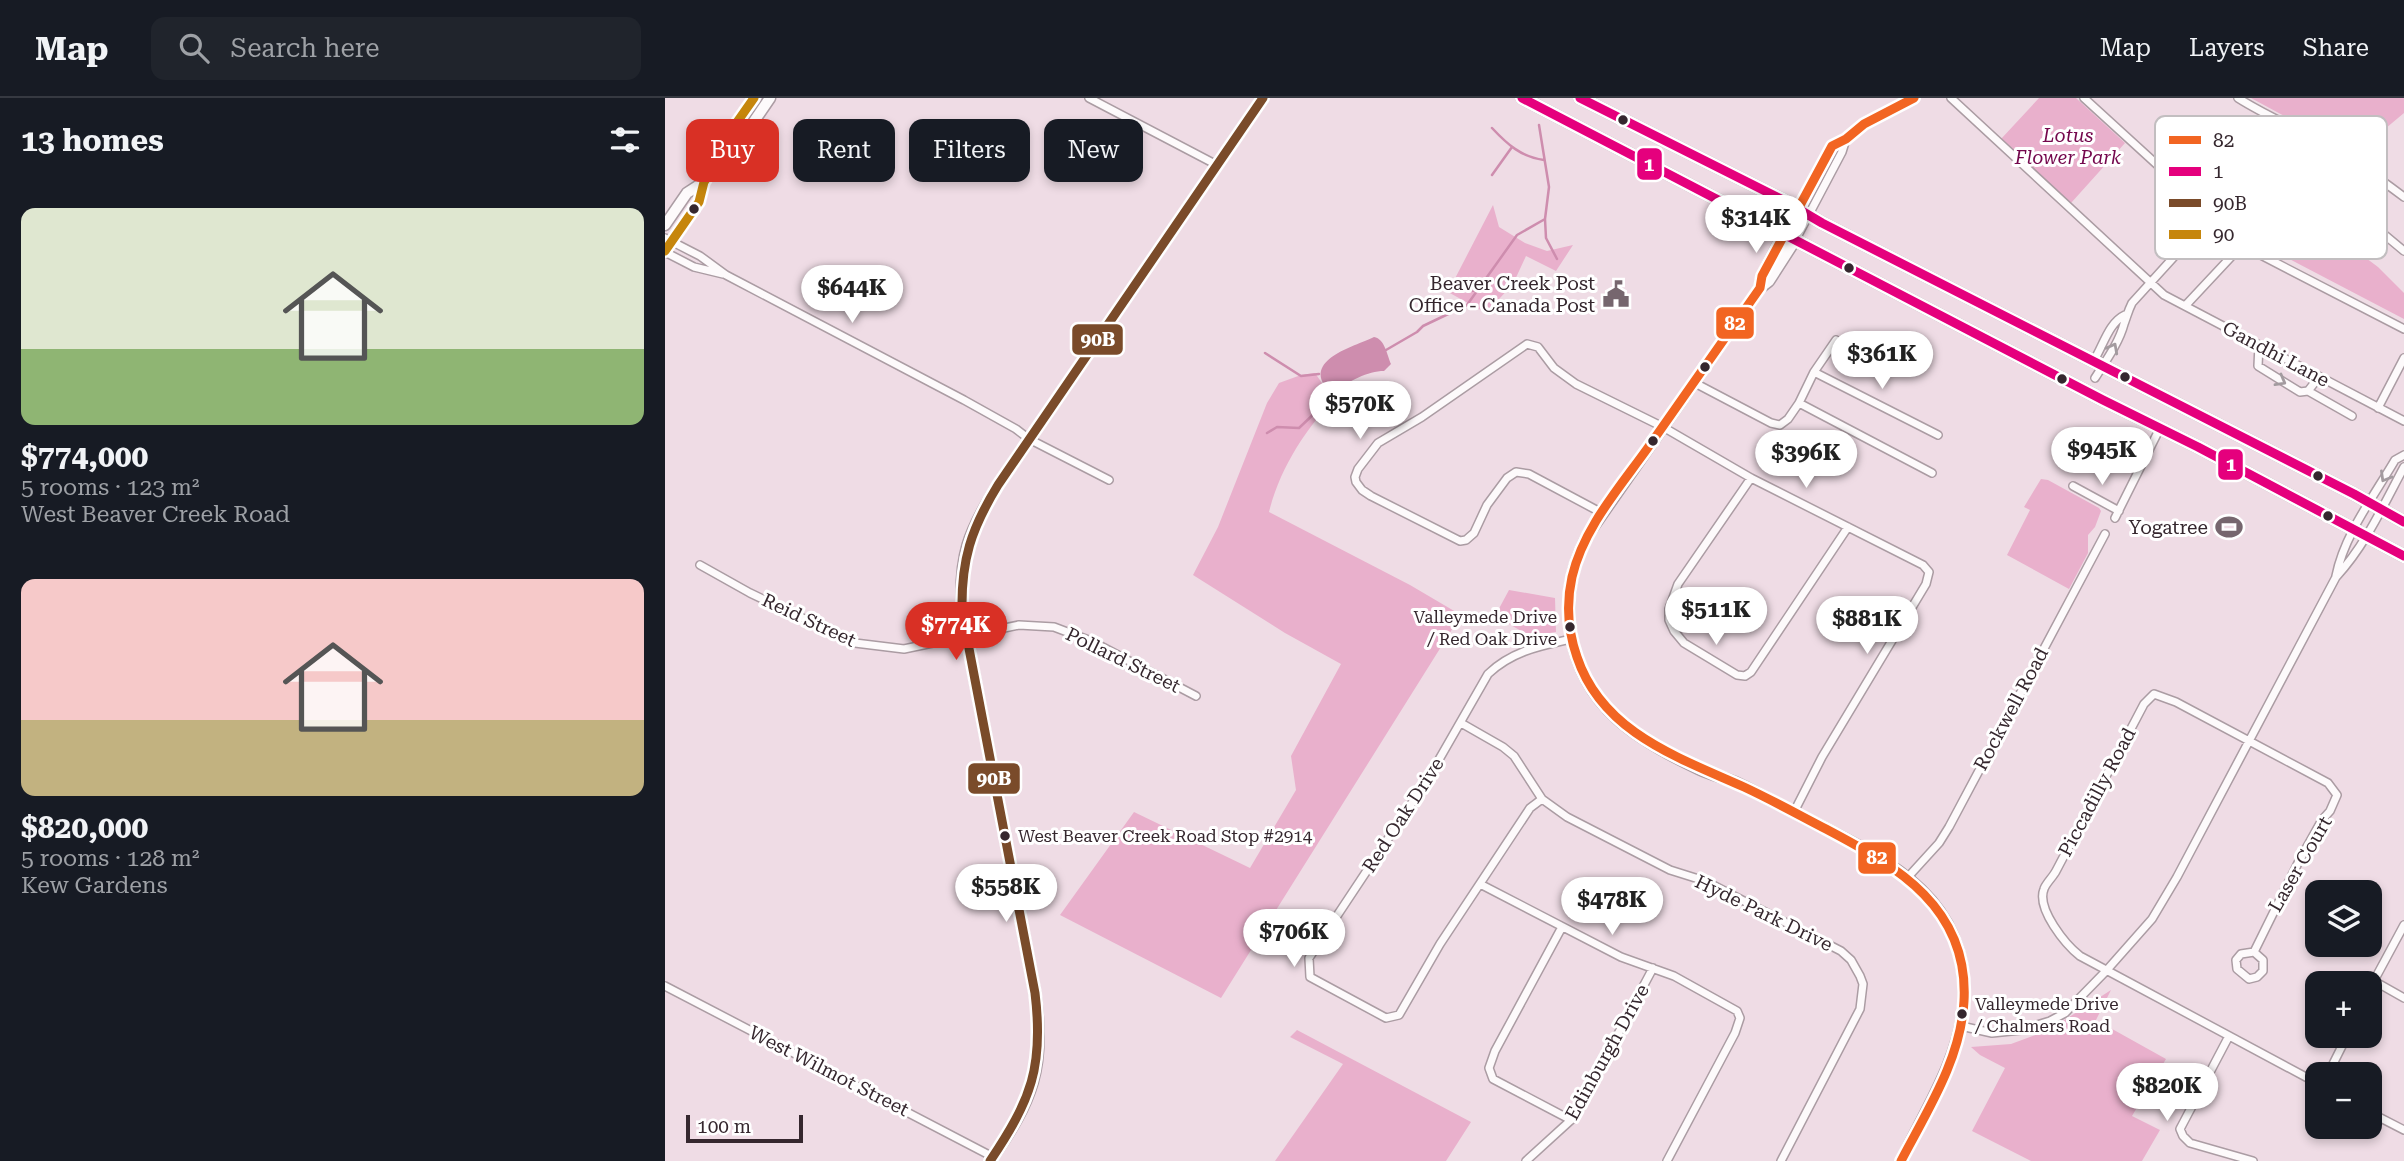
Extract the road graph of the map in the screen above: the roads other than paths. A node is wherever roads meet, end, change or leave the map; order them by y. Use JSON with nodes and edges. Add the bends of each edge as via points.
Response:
{"nodes":[{"id":1,"x":754,"y":98,"type":"edge"},
{"id":2,"x":770,"y":98,"type":"edge"},
{"id":3,"x":1089,"y":98,"type":"edge"},
{"id":4,"x":1263,"y":98,"type":"edge"},
{"id":5,"x":1521,"y":98,"type":"edge"},
{"id":6,"x":1580,"y":98,"type":"edge"},
{"id":7,"x":1914,"y":98,"type":"edge"},
{"id":8,"x":1951,"y":98,"type":"edge"},
{"id":9,"x":2084,"y":98,"type":"edge"},
{"id":10,"x":2238,"y":98,"type":"edge"},
{"id":11,"x":1603,"y":103,"type":"edge"},
{"id":12,"x":2270,"y":116,"type":"edge"},
{"id":13,"x":739,"y":119,"type":"edge"},
{"id":14,"x":756,"y":119,"type":"edge"},
{"id":15,"x":1846,"y":139,"type":"junction"},
{"id":16,"x":2155,"y":163,"type":"edge"},
{"id":17,"x":1215,"y":164,"type":"junction"},
{"id":18,"x":704,"y":182,"type":"joint"},
{"id":19,"x":2387,"y":184,"type":"edge"},
{"id":20,"x":2404,"y":197,"type":"edge"},
{"id":21,"x":1797,"y":208,"type":"junction"},
{"id":22,"x":1809,"y":215,"type":"junction"},
{"id":23,"x":665,"y":225,"type":"edge"},
{"id":24,"x":1784,"y":233,"type":"junction"},
{"id":25,"x":2387,"y":237,"type":"edge"},
{"id":26,"x":1796,"y":239,"type":"junction"},
{"id":27,"x":668,"y":240,"type":"edge"},
{"id":28,"x":2404,"y":251,"type":"edge"},
{"id":29,"x":665,"y":252,"type":"edge"},
{"id":30,"x":2171,"y":259,"type":"edge"},
{"id":31,"x":2229,"y":259,"type":"edge"},
{"id":32,"x":2271,"y":259,"type":"edge"},
{"id":33,"x":726,"y":275,"type":"junction"},
{"id":34,"x":2149,"y":283,"type":"junction"},
{"id":35,"x":1760,"y":288,"type":"junction"},
{"id":36,"x":2185,"y":306,"type":"junction"},
{"id":37,"x":2404,"y":329,"type":"edge"},
{"id":38,"x":1836,"y":340,"type":"dead end"},
{"id":39,"x":2259,"y":345,"type":"junction"},
{"id":40,"x":2404,"y":358,"type":"edge"},
{"id":41,"x":2098,"y":364,"type":"junction"},
{"id":42,"x":1814,"y":372,"type":"junction"},
{"id":43,"x":2319,"y":377,"type":"junction"},
{"id":44,"x":2095,"y":378,"type":"dead end"},
{"id":45,"x":1693,"y":382,"type":"junction"},
{"id":46,"x":2308,"y":391,"type":"junction"},
{"id":47,"x":1799,"y":403,"type":"junction"},
{"id":48,"x":2378,"y":408,"type":"junction"},
{"id":49,"x":2352,"y":416,"type":"dead end"},
{"id":50,"x":2404,"y":421,"type":"edge"},
{"id":51,"x":1663,"y":426,"type":"junction"},
{"id":52,"x":2160,"y":428,"type":"junction"},
{"id":53,"x":1938,"y":436,"type":"dead end"},
{"id":54,"x":1029,"y":439,"type":"junction"},
{"id":55,"x":2404,"y":456,"type":"edge"},
{"id":56,"x":2404,"y":467,"type":"edge"},
{"id":57,"x":1932,"y":473,"type":"dead end"},
{"id":58,"x":1751,"y":478,"type":"junction"},
{"id":59,"x":1109,"y":480,"type":"dead end"},
{"id":60,"x":2073,"y":486,"type":"dead end"},
{"id":61,"x":2370,"y":503,"type":"junction"},
{"id":62,"x":2381,"y":510,"type":"junction"},
{"id":63,"x":1602,"y":513,"type":"junction"},
{"id":64,"x":2404,"y":522,"type":"edge"},
{"id":65,"x":1849,"y":527,"type":"junction"},
{"id":66,"x":2355,"y":530,"type":"junction"},
{"id":67,"x":2105,"y":534,"type":"dead end"},
{"id":68,"x":2366,"y":536,"type":"junction"},
{"id":69,"x":2404,"y":556,"type":"edge"},
{"id":70,"x":700,"y":565,"type":"dead end"},
{"id":71,"x":2336,"y":577,"type":"junction"},
{"id":72,"x":967,"y":635,"type":"junction"},
{"id":73,"x":1571,"y":639,"type":"junction"},
{"id":74,"x":1196,"y":696,"type":"dead end"},
{"id":75,"x":1461,"y":723,"type":"junction"},
{"id":76,"x":2249,"y":740,"type":"junction"},
{"id":77,"x":1542,"y":799,"type":"junction"},
{"id":78,"x":1794,"y":812,"type":"junction"},
{"id":79,"x":1908,"y":877,"type":"junction"},
{"id":80,"x":1480,"y":884,"type":"junction"},
{"id":81,"x":2404,"y":925,"type":"edge"},
{"id":82,"x":1562,"y":927,"type":"junction"},
{"id":83,"x":2254,"y":952,"type":"dead end"},
{"id":84,"x":1653,"y":968,"type":"junction"},
{"id":85,"x":2106,"y":971,"type":"junction"},
{"id":86,"x":2379,"y":971,"type":"edge"},
{"id":87,"x":665,"y":986,"type":"edge"},
{"id":88,"x":2382,"y":986,"type":"edge"},
{"id":89,"x":2404,"y":998,"type":"edge"},
{"id":90,"x":1961,"y":1026,"type":"junction"},
{"id":91,"x":2229,"y":1036,"type":"junction"},
{"id":92,"x":2305,"y":1077,"type":"edge"},
{"id":93,"x":2382,"y":1119,"type":"edge"},
{"id":94,"x":1571,"y":1120,"type":"junction"},
{"id":95,"x":2404,"y":1130,"type":"edge"},
{"id":96,"x":992,"y":1159,"type":"edge"},
{"id":97,"x":1526,"y":1161,"type":"edge"},
{"id":98,"x":1667,"y":1161,"type":"edge"},
{"id":99,"x":1781,"y":1161,"type":"edge"},
{"id":100,"x":1901,"y":1161,"type":"edge"},
{"id":101,"x":2253,"y":1161,"type":"edge"}],
"edges":[{"from":1,"to":13,"type":"street"},
{"from":2,"to":14,"type":"street"},
{"from":3,"to":17,"type":"street"},
{"from":4,"to":17,"type":"street"},
{"from":5,"to":24,"type":"main road"},
{"from":6,"to":11,"type":"main road"},
{"from":7,"to":15,"type":"street","via":[[1864,124]]},
{"from":8,"to":34,"type":"street","name":"Gandhi Lane"},
{"from":9,"to":16,"type":"street"},
{"from":10,"to":12,"type":"street"},
{"from":11,"to":21,"type":"main road"},
{"from":15,"to":21,"type":"street","via":[[1832,146]]},
{"from":15,"to":22,"type":"street"},
{"from":17,"to":54,"type":"street"},
{"from":18,"to":23,"type":"street","via":[[687,193]]},
{"from":18,"to":27,"type":"street","via":[[699,202]]},
{"from":19,"to":20,"type":"street"},
{"from":21,"to":22,"type":"main road"},
{"from":21,"to":24,"type":"street"},
{"from":22,"to":26,"type":"street"},
{"from":22,"to":41,"type":"main road"},
{"from":24,"to":26,"type":"main road"},
{"from":24,"to":35,"type":"street"},
{"from":25,"to":28,"type":"street"},
{"from":26,"to":35,"type":"street"},
{"from":26,"to":52,"type":"main road"},
{"from":27,"to":29,"type":"street"},
{"from":27,"to":33,"type":"street"},
{"from":29,"to":33,"type":"street","via":[[694,267]]},
{"from":30,"to":34,"type":"street"},
{"from":31,"to":36,"type":"street"},
{"from":32,"to":37,"type":"street"},
{"from":33,"to":54,"type":"street"},
{"from":34,"to":36,"type":"street","name":"Gandhi Lane"},
{"from":34,"to":41,"type":"street"},
{"from":35,"to":45,"type":"street"},
{"from":36,"to":39,"type":"street","name":"Gandhi Lane"},
{"from":38,"to":42,"type":"street"},
{"from":39,"to":43,"type":"street","name":"Gandhi Lane"},
{"from":39,"to":46,"type":"street","one_way":true,"via":[[2256,361],[2261,370],[2300,392]]},
{"from":40,"to":48,"type":"street"},
{"from":41,"to":44,"type":"street"},
{"from":41,"to":61,"type":"main road"},
{"from":42,"to":47,"type":"street"},
{"from":42,"to":53,"type":"street"},
{"from":43,"to":46,"type":"street"},
{"from":43,"to":48,"type":"street","name":"Gandhi Lane"},
{"from":45,"to":47,"type":"street","via":[[1780,425]]},
{"from":45,"to":51,"type":"street"},
{"from":46,"to":49,"type":"street"},
{"from":47,"to":57,"type":"street"},
{"from":48,"to":50,"type":"street","name":"Gandhi Lane"},
{"from":51,"to":58,"type":"street"},
{"from":51,"to":63,"type":"street"},
{"from":51,"to":63,"type":"street","via":[[1564,378],[1538,347],[1527,344],[1378,443],[1355,477],[1371,496],[1460,541],[1474,533],[1487,505],[1516,472],[1529,474]]},
{"from":52,"to":60,"type":"street","via":[[2117,515]]},
{"from":52,"to":66,"type":"main road"},
{"from":54,"to":59,"type":"street"},
{"from":54,"to":72,"type":"street","via":[[983,509],[965,549],[960,589]]},
{"from":55,"to":61,"type":"street","one_way":true,"via":[[2395,460]]},
{"from":56,"to":62,"type":"street"},
{"from":58,"to":65,"type":"street"},
{"from":58,"to":65,"type":"street","via":[[1678,584],[1669,609],[1669,620],[1684,643],[1737,675],[1751,672]]},
{"from":61,"to":62,"type":"main road"},
{"from":61,"to":66,"type":"street"},
{"from":62,"to":64,"type":"main road"},
{"from":62,"to":68,"type":"street"},
{"from":63,"to":73,"type":"street","via":[[1575,562],[1568,617]]},
{"from":65,"to":78,"type":"street","via":[[1923,565],[1929,577]]},
{"from":66,"to":68,"type":"main road"},
{"from":66,"to":71,"type":"street","via":[[2339,560]]},
{"from":67,"to":79,"type":"street","name":"Rockwell Road","via":[[1949,827]]},
{"from":68,"to":69,"type":"main road"},
{"from":68,"to":71,"type":"street"},
{"from":70,"to":72,"type":"street","name":"Reid Street","via":[[855,643],[904,649]]},
{"from":71,"to":76,"type":"street"},
{"from":72,"to":74,"type":"street","name":"Pollard Street","via":[[1019,625],[1055,627]]},
{"from":72,"to":96,"type":"street","via":[[1040,1032],[1039,1063],[1026,1102]]},
{"from":73,"to":75,"type":"street","name":"Red Oak Drive","via":[[1514,654],[1501,662],[1477,690]]},
{"from":73,"to":78,"type":"street","via":[[1585,681],[1622,725],[1699,769]]},
{"from":75,"to":77,"type":"street","name":"Hyde Park Drive","via":[[1514,756]]},
{"from":75,"to":80,"type":"street","name":"Red Oak Drive","via":[[1315,947],[1309,958],[1310,976],[1386,1018],[1399,1015]]},
{"from":76,"to":83,"type":"street","name":"Laser Court","via":[[2328,783],[2336,795]]},
{"from":76,"to":85,"type":"street","via":[[2160,908]]},
{"from":76,"to":85,"type":"street","name":"Piccadilly Road","via":[[2161,695],[2154,694],[2145,702],[2043,891],[2060,937]]},
{"from":77,"to":80,"type":"street","name":"Red Oak Drive","via":[[1530,808]]},
{"from":77,"to":99,"type":"street","name":"Hyde Park Drive","via":[[1567,817],[1670,870],[1705,881],[1851,960],[1863,984],[1860,1010]]},
{"from":78,"to":79,"type":"street"},
{"from":79,"to":90,"type":"street","via":[[1932,901],[1951,933],[1963,979]]},
{"from":80,"to":82,"type":"street"},
{"from":81,"to":86,"type":"street"},
{"from":82,"to":84,"type":"street"},
{"from":82,"to":94,"type":"street","via":[[1489,1068],[1493,1079]]},
{"from":84,"to":94,"type":"street","name":"Edinburgh Drive"},
{"from":84,"to":98,"type":"street","via":[[1729,1005],[1740,1018]]},
{"from":85,"to":90,"type":"street","via":[[2065,1013],[2043,1024],[1992,1033]]},
{"from":85,"to":91,"type":"street"},
{"from":87,"to":96,"type":"street","name":"West Wilmot Street"},
{"from":88,"to":89,"type":"street"},
{"from":90,"to":100,"type":"street"},
{"from":91,"to":92,"type":"street"},
{"from":91,"to":101,"type":"street","via":[[2180,1129],[2190,1143]]},
{"from":93,"to":95,"type":"street"},
{"from":94,"to":97,"type":"street","name":"Edinburgh Drive"}]}
